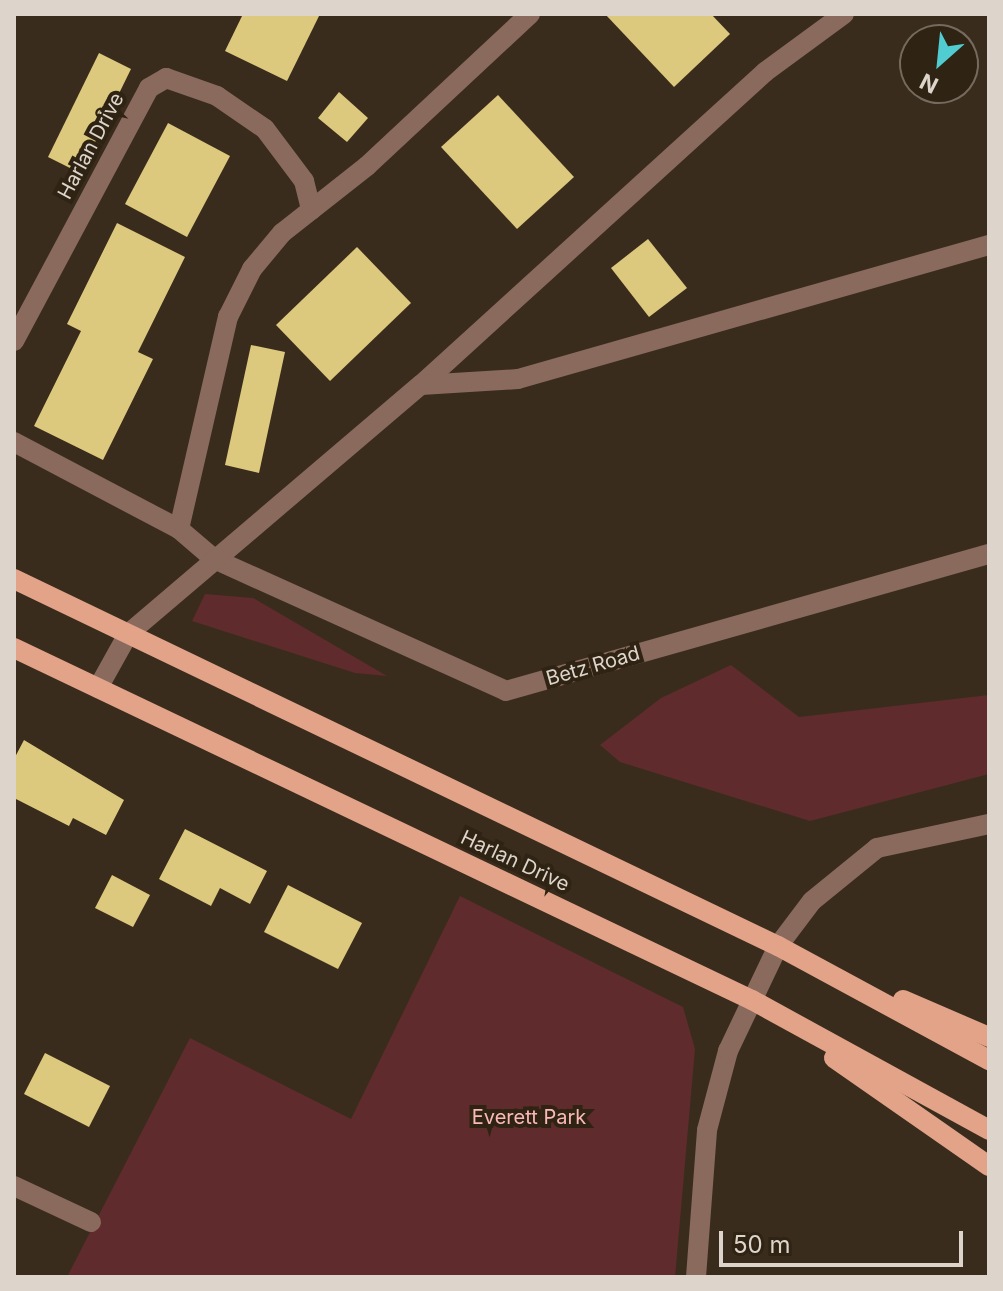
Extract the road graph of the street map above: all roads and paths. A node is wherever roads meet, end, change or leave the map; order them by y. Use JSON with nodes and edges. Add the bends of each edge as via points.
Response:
{"nodes":[{"id":1,"x":530,"y":14,"type":"edge"},
{"id":2,"x":844,"y":14,"type":"edge"},
{"id":3,"x":311,"y":210,"type":"junction"},
{"id":4,"x":989,"y":245,"type":"edge"},
{"id":5,"x":14,"y":341,"type":"edge"},
{"id":6,"x":421,"y":385,"type":"junction"},
{"id":7,"x":14,"y":442,"type":"edge"},
{"id":8,"x":179,"y":529,"type":"junction"},
{"id":9,"x":989,"y":554,"type":"edge"},
{"id":10,"x":214,"y":559,"type":"junction"},
{"id":11,"x":14,"y":579,"type":"edge"},
{"id":12,"x":128,"y":634,"type":"junction"},
{"id":13,"x":14,"y":648,"type":"edge"},
{"id":14,"x":98,"y":688,"type":"junction"},
{"id":15,"x":989,"y":824,"type":"edge"},
{"id":16,"x":778,"y":946,"type":"junction"},
{"id":17,"x":752,"y":1000,"type":"junction"},
{"id":18,"x":989,"y":1037,"type":"edge"},
{"id":19,"x":989,"y":1060,"type":"edge"},
{"id":20,"x":989,"y":1130,"type":"edge"},
{"id":21,"x":989,"y":1166,"type":"edge"},
{"id":22,"x":14,"y":1186,"type":"edge"},
{"id":23,"x":91,"y":1222,"type":"dead end"},
{"id":24,"x":696,"y":1277,"type":"edge"}],
"edges":[{"from":1,"to":3,"type":"street"},
{"from":2,"to":6,"type":"street","via":[[765,72]]},
{"from":3,"to":5,"type":"street","name":"Harlan Drive","via":[[304,181],[265,129],[217,96],[166,78],[149,88]]},
{"from":3,"to":8,"type":"street","via":[[252,269],[228,317]]},
{"from":4,"to":6,"type":"street","via":[[518,379]]},
{"from":6,"to":10,"type":"street"},
{"from":7,"to":8,"type":"street"},
{"from":8,"to":10,"type":"street"},
{"from":9,"to":10,"type":"street","name":"Betz Road","via":[[506,691]]},
{"from":10,"to":12,"type":"street"},
{"from":11,"to":12,"type":"main road","name":"Harlan Drive"},
{"from":12,"to":14,"type":"street"},
{"from":12,"to":16,"type":"main road","name":"Harlan Drive"},
{"from":13,"to":14,"type":"main road","name":"Harlan Drive"},
{"from":14,"to":17,"type":"main road","name":"Harlan Drive"},
{"from":15,"to":16,"type":"street","via":[[877,848],[812,901]]},
{"from":16,"to":17,"type":"street"},
{"from":16,"to":18,"type":"main road"},
{"from":16,"to":19,"type":"main road","name":"Harlan Drive"},
{"from":17,"to":20,"type":"main road","name":"Harlan Drive"},
{"from":17,"to":21,"type":"main road"},
{"from":17,"to":24,"type":"street","via":[[728,1051],[707,1130]]},
{"from":22,"to":23,"type":"street"}]}
